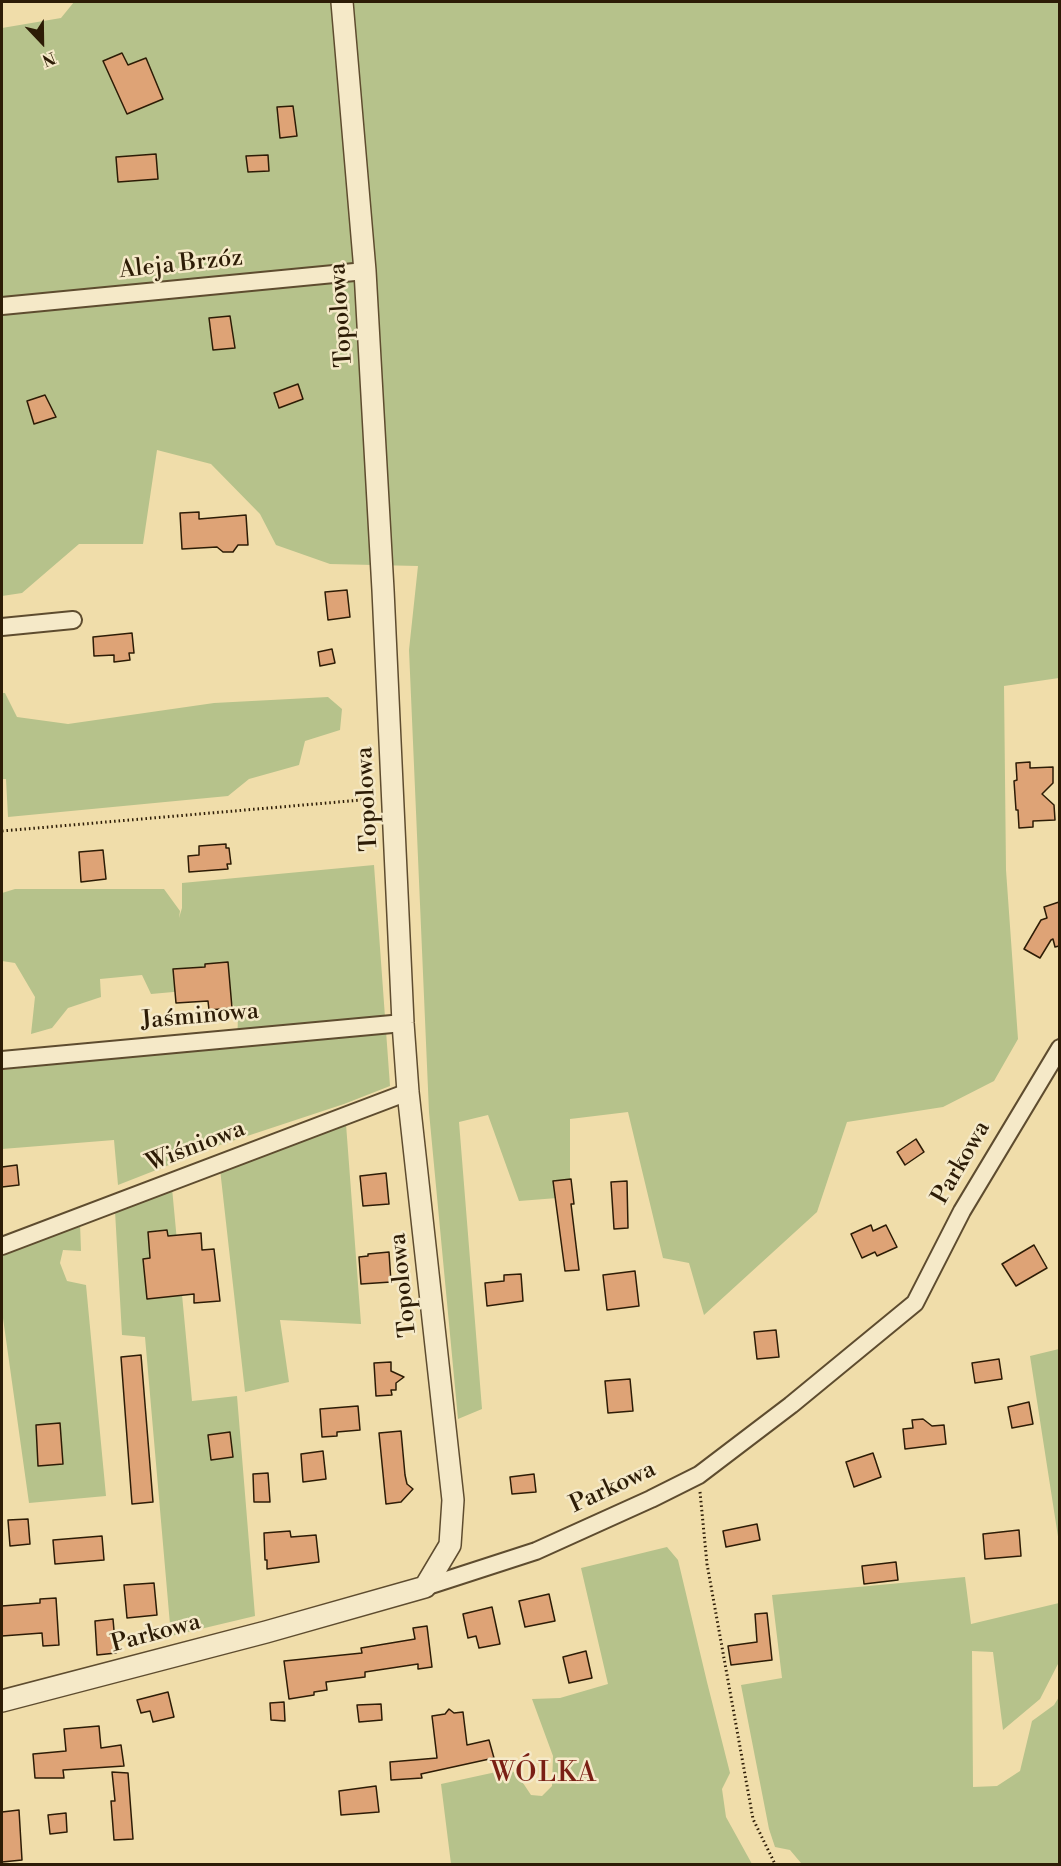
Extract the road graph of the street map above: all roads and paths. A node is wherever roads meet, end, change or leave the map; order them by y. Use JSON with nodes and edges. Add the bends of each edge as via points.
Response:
{"nodes":[{"id":1,"x":342,"y":2,"type":"edge"},
{"id":2,"x":365,"y":271,"type":"junction"},
{"id":3,"x":2,"y":306,"type":"edge"},
{"id":4,"x":74,"y":620,"type":"dead end"},
{"id":5,"x":2,"y":627,"type":"edge"},
{"id":6,"x":393,"y":797,"type":"junction"},
{"id":7,"x":2,"y":831,"type":"edge"},
{"id":8,"x":403,"y":1023,"type":"junction"},
{"id":9,"x":1059,"y":1048,"type":"edge"},
{"id":10,"x":2,"y":1060,"type":"edge"},
{"id":11,"x":408,"y":1092,"type":"junction"},
{"id":12,"x":2,"y":1246,"type":"edge"},
{"id":13,"x":699,"y":1475,"type":"junction"},
{"id":14,"x":425,"y":1587,"type":"junction"},
{"id":15,"x":2,"y":1701,"type":"edge"},
{"id":16,"x":775,"y":1864,"type":"edge"}],
"edges":[{"from":1,"to":2,"type":"street","name":"Topolowa"},
{"from":2,"to":3,"type":"street","name":"Aleja Brzóz"},
{"from":2,"to":6,"type":"street","name":"Topolowa"},
{"from":4,"to":5,"type":"street"},
{"from":6,"to":7,"type":"path"},
{"from":6,"to":8,"type":"street","name":"Topolowa"},
{"from":8,"to":10,"type":"street","name":"Jaśminowa"},
{"from":8,"to":11,"type":"street","name":"Topolowa"},
{"from":9,"to":13,"type":"street","name":"Parkowa","via":[[962,1211],[915,1303]]},
{"from":11,"to":12,"type":"street","name":"Wiśniowa"},
{"from":11,"to":14,"type":"street","name":"Topolowa","via":[[453,1500],[450,1545]]},
{"from":13,"to":14,"type":"street","name":"Parkowa","via":[[536,1551]]},
{"from":13,"to":16,"type":"path","via":[[707,1564],[753,1819]]},
{"from":14,"to":15,"type":"street","name":"Parkowa"}]}
